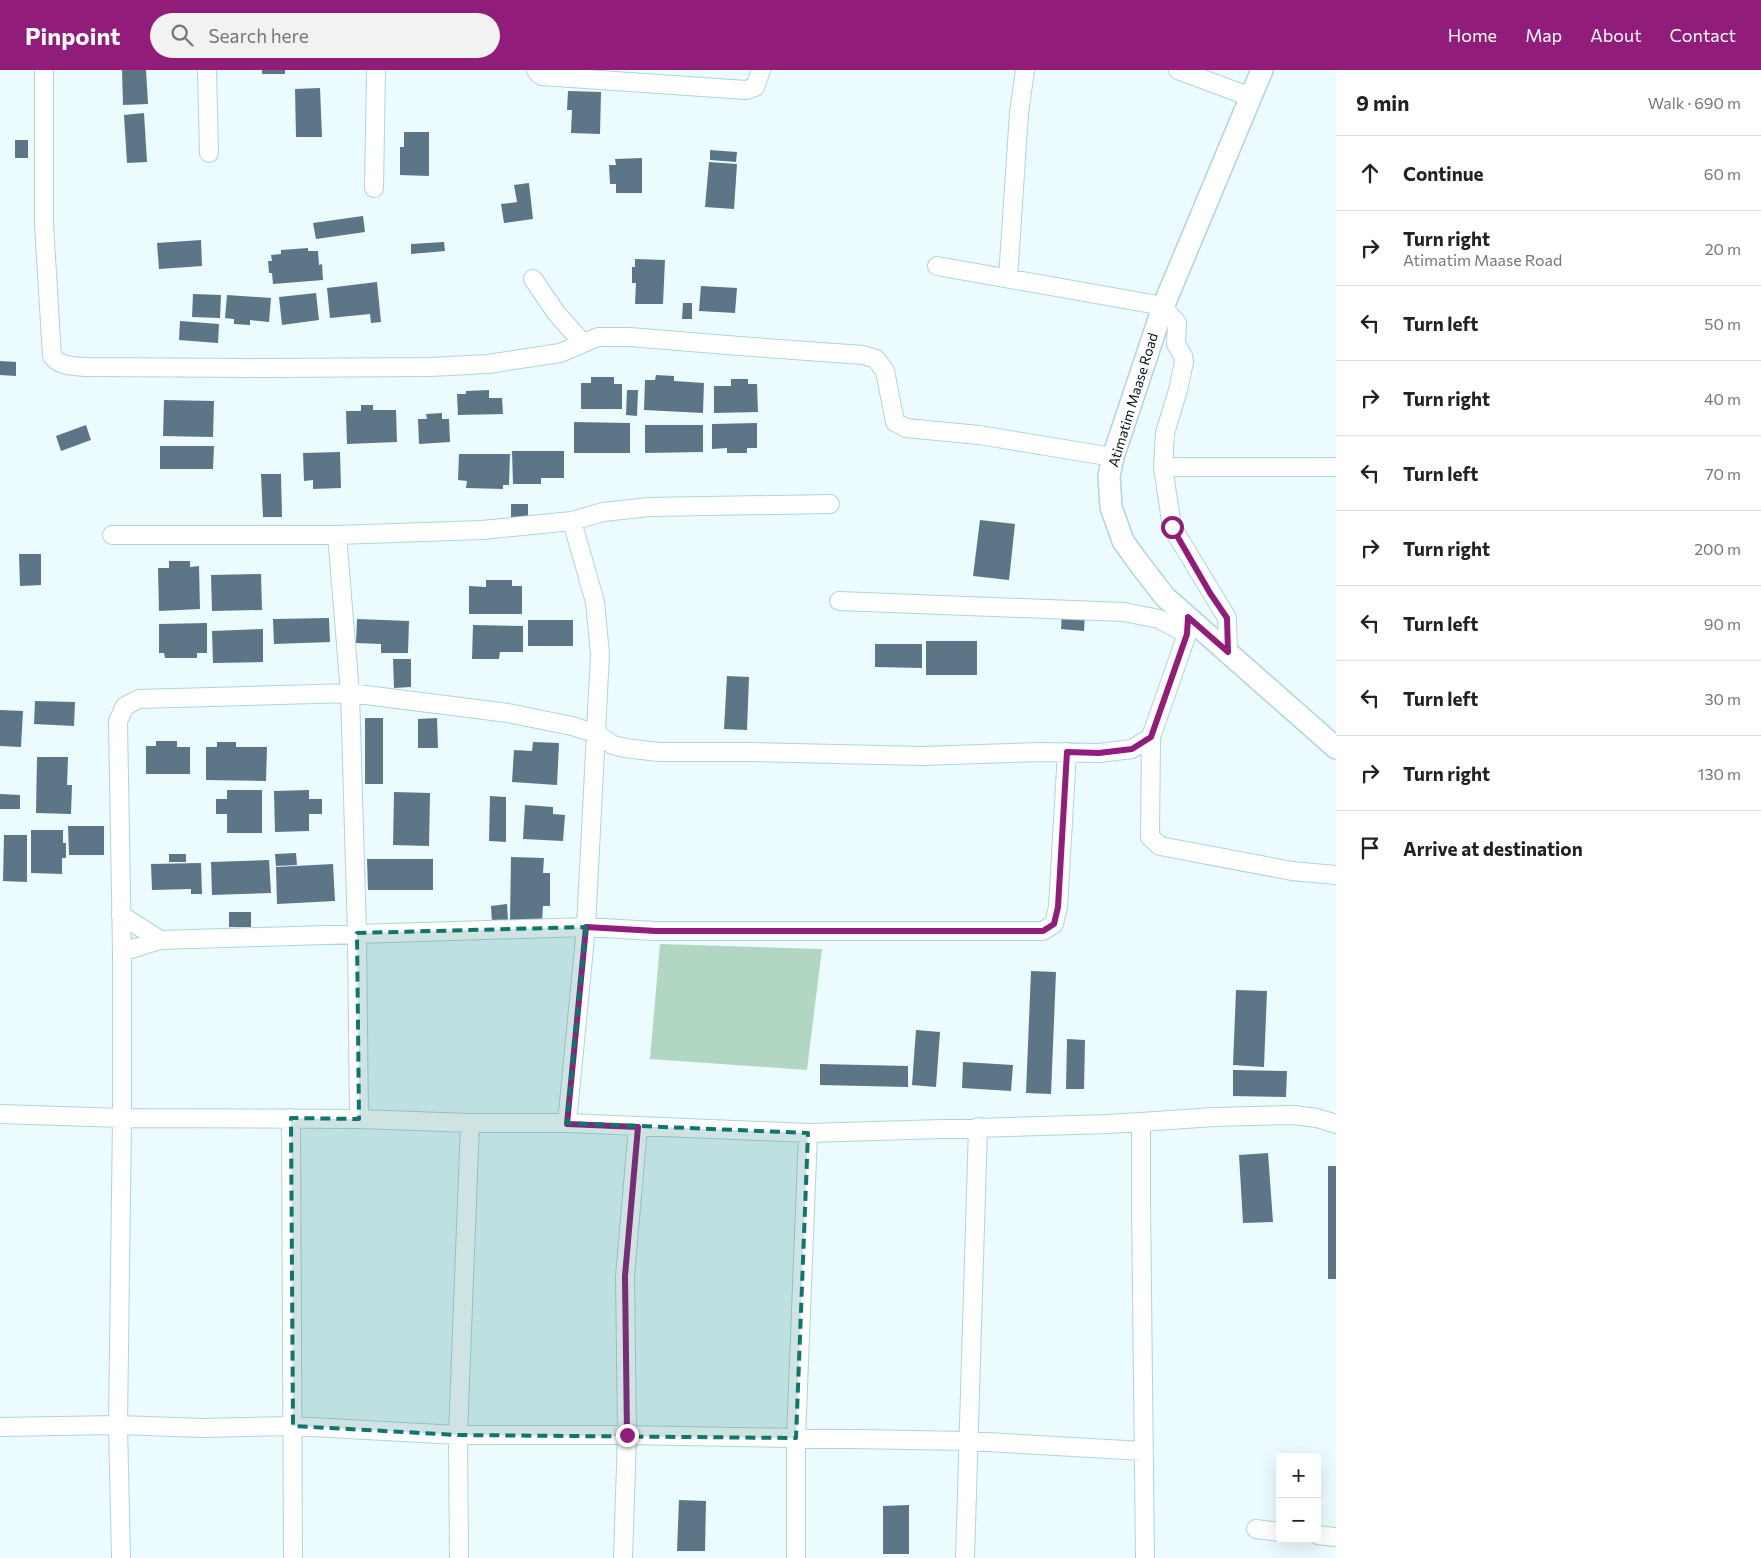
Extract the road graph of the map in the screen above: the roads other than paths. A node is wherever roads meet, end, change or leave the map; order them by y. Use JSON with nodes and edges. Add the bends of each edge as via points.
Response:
{"nodes":[{"id":1,"x":44,"y":70,"type":"edge"},
{"id":2,"x":207,"y":70,"type":"edge"},
{"id":3,"x":376,"y":70,"type":"edge"},
{"id":4,"x":536,"y":70,"type":"edge"},
{"id":5,"x":761,"y":70,"type":"edge"},
{"id":6,"x":1025,"y":70,"type":"edge"},
{"id":7,"x":1178,"y":70,"type":"edge"},
{"id":8,"x":1262,"y":70,"type":"edge"},
{"id":9,"x":1251,"y":97,"type":"junction"},
{"id":10,"x":209,"y":153,"type":"dead end"},
{"id":11,"x":374,"y":188,"type":"dead end"},
{"id":12,"x":937,"y":266,"type":"dead end"},
{"id":13,"x":1008,"y":278,"type":"junction"},
{"id":14,"x":533,"y":279,"type":"dead end"},
{"id":15,"x":1163,"y":307,"type":"junction"},
{"id":16,"x":583,"y":343,"type":"junction"},
{"id":17,"x":1113,"y":457,"type":"junction"},
{"id":18,"x":1163,"y":467,"type":"junction"},
{"id":19,"x":1336,"y":467,"type":"edge"},
{"id":20,"x":830,"y":504,"type":"dead end"},
{"id":21,"x":572,"y":521,"type":"junction"},
{"id":22,"x":112,"y":535,"type":"dead end"},
{"id":23,"x":337,"y":535,"type":"junction"},
{"id":24,"x":838,"y":600,"type":"dead end"},
{"id":25,"x":1188,"y":626,"type":"junction"},
{"id":26,"x":1228,"y":652,"type":"junction"},
{"id":27,"x":350,"y":693,"type":"junction"},
{"id":28,"x":597,"y":734,"type":"junction"},
{"id":29,"x":1151,"y":737,"type":"junction"},
{"id":30,"x":1336,"y":748,"type":"edge"},
{"id":31,"x":1067,"y":752,"type":"junction"},
{"id":32,"x":1336,"y":875,"type":"edge"},
{"id":33,"x":122,"y":915,"type":"junction"},
{"id":34,"x":586,"y":927,"type":"junction"},
{"id":35,"x":357,"y":933,"type":"junction"},
{"id":36,"x":160,"y":940,"type":"junction"},
{"id":37,"x":122,"y":952,"type":"junction"},
{"id":38,"x":0,"y":1114,"type":"edge"},
{"id":39,"x":122,"y":1118,"type":"junction"},
{"id":40,"x":291,"y":1118,"type":"junction"},
{"id":41,"x":359,"y":1119,"type":"junction"},
{"id":42,"x":1141,"y":1122,"type":"junction"},
{"id":43,"x":470,"y":1123,"type":"junction"},
{"id":44,"x":567,"y":1124,"type":"junction"},
{"id":45,"x":1336,"y":1124,"type":"edge"},
{"id":46,"x":638,"y":1127,"type":"junction"},
{"id":47,"x":978,"y":1127,"type":"junction"},
{"id":48,"x":808,"y":1133,"type":"junction"},
{"id":49,"x":118,"y":1424,"type":"junction"},
{"id":50,"x":293,"y":1426,"type":"junction"},
{"id":51,"x":0,"y":1427,"type":"edge"},
{"id":52,"x":458,"y":1434,"type":"junction"},
{"id":53,"x":627,"y":1435,"type":"junction"},
{"id":54,"x":796,"y":1438,"type":"junction"},
{"id":55,"x":968,"y":1441,"type":"junction"},
{"id":56,"x":1143,"y":1451,"type":"junction"},
{"id":57,"x":1256,"y":1529,"type":"dead end"},
{"id":58,"x":1276,"y":1532,"type":"edge"},
{"id":59,"x":1321,"y":1535,"type":"edge"},
{"id":60,"x":1336,"y":1537,"type":"edge"},
{"id":61,"x":121,"y":1558,"type":"edge"},
{"id":62,"x":293,"y":1558,"type":"edge"},
{"id":63,"x":459,"y":1558,"type":"edge"},
{"id":64,"x":623,"y":1558,"type":"edge"},
{"id":65,"x":796,"y":1558,"type":"edge"},
{"id":66,"x":965,"y":1558,"type":"edge"},
{"id":67,"x":1145,"y":1558,"type":"edge"}],
"edges":[{"from":1,"to":16,"type":"street","via":[[44,224],[52,356],[55,360],[88,367],[430,367],[488,364],[560,352]]},
{"from":2,"to":10,"type":"street"},
{"from":3,"to":11,"type":"street"},
{"from":4,"to":5,"type":"street","via":[[538,74],[550,77],[746,90],[755,87]]},
{"from":6,"to":13,"type":"street","via":[[1018,113]]},
{"from":7,"to":9,"type":"street"},
{"from":8,"to":9,"type":"main road","name":"Atimatim Maase Road"},
{"from":9,"to":15,"type":"main road","name":"Atimatim Maase Road"},
{"from":12,"to":13,"type":"street"},
{"from":13,"to":15,"type":"street"},
{"from":14,"to":16,"type":"street","via":[[557,314]]},
{"from":15,"to":17,"type":"main road","name":"Atimatim Maase Road"},
{"from":15,"to":18,"type":"street","via":[[1177,323],[1176,344],[1184,362],[1165,433]]},
{"from":16,"to":17,"type":"street","via":[[598,337],[630,337],[863,355],[876,359],[885,371],[896,422],[906,428],[979,435]]},
{"from":17,"to":25,"type":"main road","name":"Atimatim Maase Road","via":[[1109,476],[1111,507],[1123,541]]},
{"from":18,"to":19,"type":"street"},
{"from":18,"to":26,"type":"street","via":[[1172,527],[1227,618]]},
{"from":20,"to":21,"type":"street","via":[[649,507],[603,512]]},
{"from":21,"to":23,"type":"street","via":[[482,530]]},
{"from":21,"to":28,"type":"street","via":[[598,618]]},
{"from":22,"to":23,"type":"street"},
{"from":23,"to":27,"type":"street"},
{"from":24,"to":25,"type":"street","via":[[1124,612]]},
{"from":25,"to":26,"type":"main road","name":"Atimatim Maase Road"},
{"from":25,"to":29,"type":"street"},
{"from":26,"to":30,"type":"main road","name":"Atimatim Maase Road"},
{"from":27,"to":28,"type":"street","via":[[508,713]]},
{"from":27,"to":33,"type":"street","via":[[139,699],[125,706],[118,720]]},
{"from":27,"to":35,"type":"street"},
{"from":28,"to":31,"type":"street","via":[[620,747],[659,752],[922,756]]},
{"from":28,"to":34,"type":"street"},
{"from":29,"to":31,"type":"street","via":[[1132,749]]},
{"from":29,"to":32,"type":"street","via":[[1150,837],[1160,846],[1292,871]]},
{"from":31,"to":34,"type":"street","via":[[1058,907],[1054,924],[1043,931],[656,931]]},
{"from":33,"to":36,"type":"street"},
{"from":33,"to":37,"type":"street"},
{"from":34,"to":35,"type":"street"},
{"from":34,"to":44,"type":"street"},
{"from":35,"to":36,"type":"street"},
{"from":35,"to":41,"type":"street"},
{"from":36,"to":37,"type":"street"},
{"from":37,"to":39,"type":"street"},
{"from":38,"to":39,"type":"street"},
{"from":39,"to":40,"type":"street"},
{"from":39,"to":49,"type":"street"},
{"from":40,"to":41,"type":"street"},
{"from":40,"to":50,"type":"street"},
{"from":41,"to":43,"type":"street"},
{"from":42,"to":45,"type":"street","via":[[1294,1115]]},
{"from":42,"to":47,"type":"street"},
{"from":42,"to":56,"type":"street"},
{"from":43,"to":44,"type":"street"},
{"from":43,"to":52,"type":"street"},
{"from":44,"to":46,"type":"street"},
{"from":46,"to":48,"type":"street"},
{"from":46,"to":53,"type":"street","via":[[625,1276]]},
{"from":47,"to":48,"type":"street"},
{"from":47,"to":55,"type":"street"},
{"from":48,"to":54,"type":"street"},
{"from":49,"to":50,"type":"street","via":[[203,1428]]},
{"from":49,"to":51,"type":"street"},
{"from":49,"to":61,"type":"street"},
{"from":50,"to":52,"type":"street"},
{"from":50,"to":62,"type":"street"},
{"from":52,"to":53,"type":"street"},
{"from":52,"to":63,"type":"street"},
{"from":53,"to":54,"type":"street"},
{"from":53,"to":64,"type":"street"},
{"from":54,"to":55,"type":"street"},
{"from":54,"to":65,"type":"street"},
{"from":55,"to":56,"type":"street"},
{"from":55,"to":66,"type":"street"},
{"from":56,"to":67,"type":"street"},
{"from":57,"to":58,"type":"street"},
{"from":59,"to":60,"type":"street"}]}
